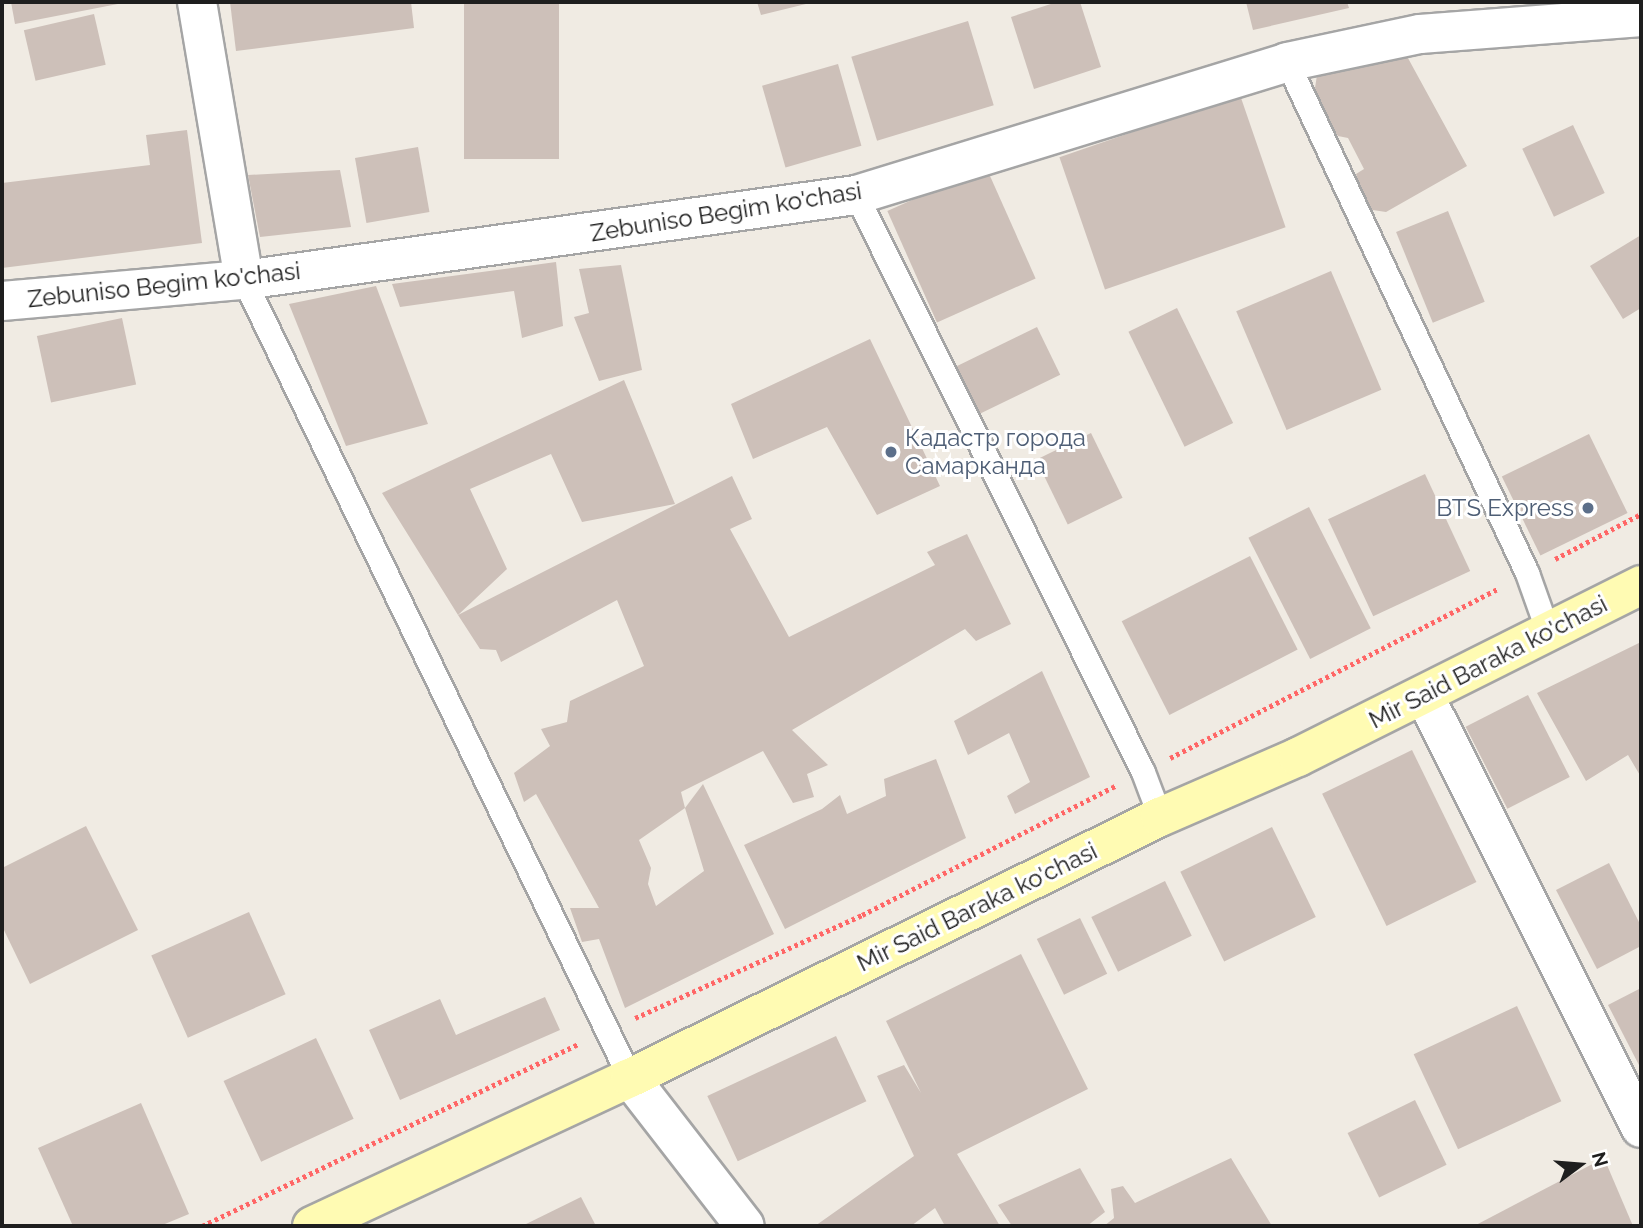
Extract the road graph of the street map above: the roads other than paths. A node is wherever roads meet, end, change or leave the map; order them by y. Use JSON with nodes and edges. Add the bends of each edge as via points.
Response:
{"nodes":[{"id":1,"x":197,"y":2,"type":"edge"},
{"id":2,"x":1533,"y":12,"type":"edge"},
{"id":3,"x":1641,"y":17,"type":"edge"},
{"id":4,"x":1287,"y":62,"type":"junction"},
{"id":5,"x":856,"y":195,"type":"junction"},
{"id":6,"x":244,"y":280,"type":"junction"},
{"id":7,"x":2,"y":301,"type":"edge"},
{"id":8,"x":1641,"y":585,"type":"edge"},
{"id":9,"x":1548,"y":632,"type":"junction"},
{"id":10,"x":1424,"y":695,"type":"junction"},
{"id":11,"x":1160,"y":817,"type":"junction"},
{"id":12,"x":630,"y":1078,"type":"junction"},
{"id":13,"x":1641,"y":1128,"type":"edge"},
{"id":14,"x":312,"y":1226,"type":"edge"},
{"id":15,"x":745,"y":1226,"type":"edge"}],
"edges":[{"from":1,"to":6,"type":"street"},
{"from":2,"to":3,"type":"street","name":"Zebuniso Begim ko'chasi"},
{"from":2,"to":4,"type":"street","name":"Zebuniso Begim ko'chasi"},
{"from":4,"to":5,"type":"street","name":"Zebuniso Begim ko'chasi"},
{"from":4,"to":9,"type":"lane","via":[[1527,573]]},
{"from":5,"to":6,"type":"street","name":"Zebuniso Begim ko'chasi"},
{"from":5,"to":11,"type":"lane","via":[[1143,772]]},
{"from":6,"to":7,"type":"street","name":"Zebuniso Begim ko'chasi"},
{"from":6,"to":12,"type":"lane"},
{"from":8,"to":9,"type":"street","name":"Mir Said Baraka ko'chasi"},
{"from":9,"to":10,"type":"street","name":"Mir Said Baraka ko'chasi"},
{"from":10,"to":11,"type":"street","name":"Mir Said Baraka ko'chasi"},
{"from":10,"to":13,"type":"street"},
{"from":11,"to":12,"type":"street","name":"Mir Said Baraka ko'chasi"},
{"from":12,"to":14,"type":"street","name":"Mir Said Baraka ko'chasi"},
{"from":12,"to":15,"type":"street"}]}
